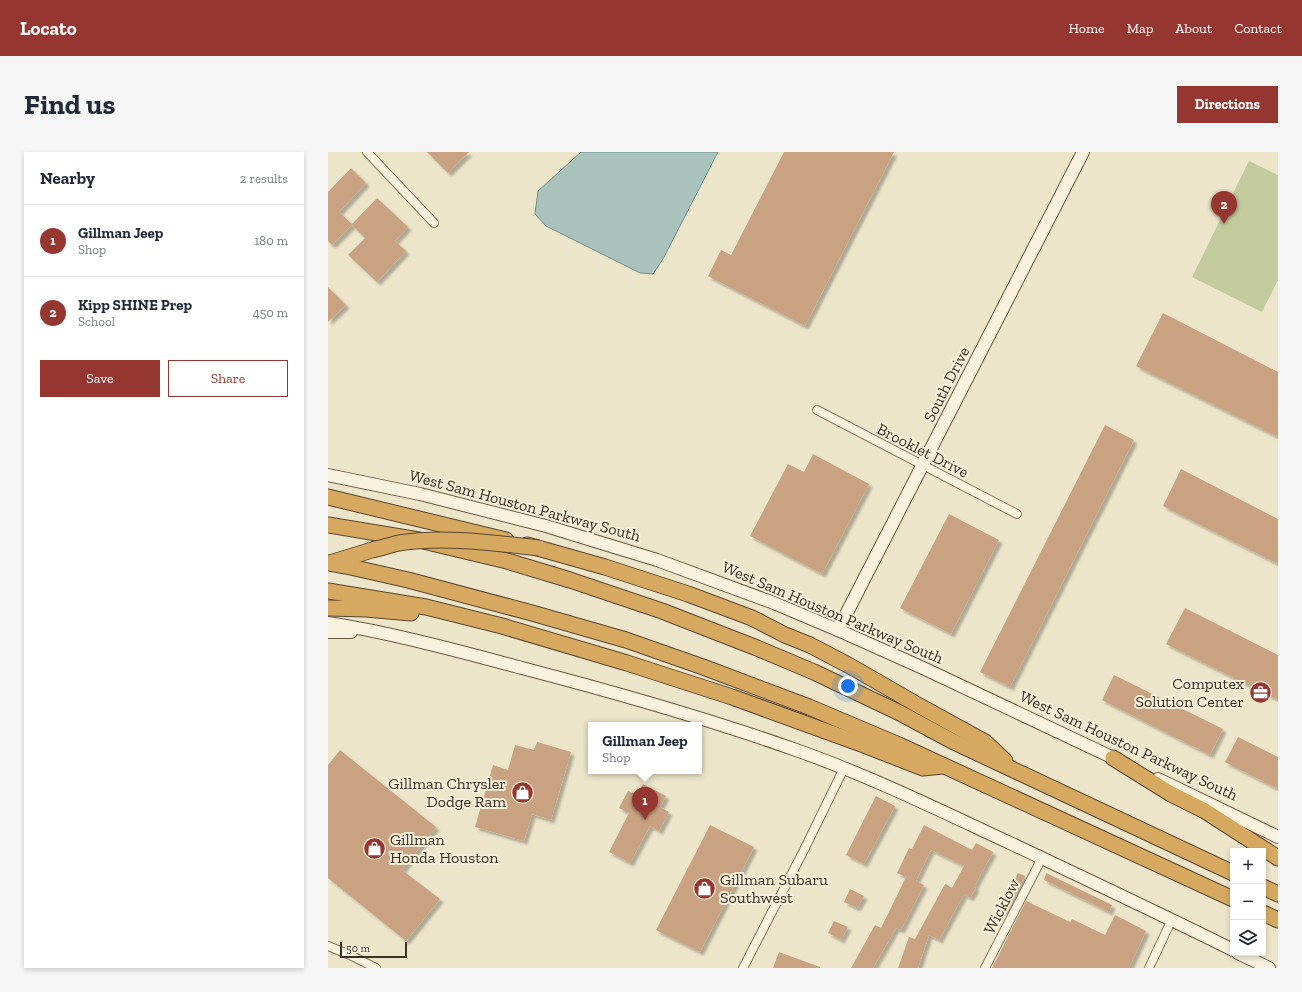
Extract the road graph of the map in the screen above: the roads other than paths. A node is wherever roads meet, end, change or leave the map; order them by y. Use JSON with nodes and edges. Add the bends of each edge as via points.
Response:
{"nodes":[{"id":1,"x":367,"y":152,"type":"edge"},
{"id":2,"x":1083,"y":152,"type":"edge"},
{"id":3,"x":434,"y":223,"type":"dead end"},
{"id":4,"x":817,"y":410,"type":"dead end"},
{"id":5,"x":923,"y":465,"type":"junction"},
{"id":6,"x":328,"y":475,"type":"edge"},
{"id":7,"x":328,"y":496,"type":"edge"},
{"id":8,"x":1017,"y":514,"type":"dead end"},
{"id":9,"x":328,"y":525,"type":"edge"},
{"id":10,"x":539,"y":548,"type":"junction"},
{"id":11,"x":328,"y":563,"type":"edge"},
{"id":12,"x":328,"y":591,"type":"edge"},
{"id":13,"x":328,"y":608,"type":"edge"},
{"id":14,"x":434,"y":609,"type":"junction"},
{"id":15,"x":328,"y":623,"type":"edge"},
{"id":16,"x":838,"y":630,"type":"junction"},
{"id":17,"x":328,"y":632,"type":"edge"},
{"id":18,"x":380,"y":633,"type":"junction"},
{"id":19,"x":1113,"y":758,"type":"junction"},
{"id":20,"x":944,"y":766,"type":"junction"},
{"id":21,"x":844,"y":768,"type":"junction"},
{"id":22,"x":1015,"y":771,"type":"junction"},
{"id":23,"x":1278,"y":837,"type":"edge"},
{"id":24,"x":1042,"y":858,"type":"junction"},
{"id":25,"x":1278,"y":858,"type":"edge"},
{"id":26,"x":1230,"y":872,"type":"edge"},
{"id":27,"x":1266,"y":888,"type":"edge"},
{"id":28,"x":1278,"y":894,"type":"edge"},
{"id":29,"x":1230,"y":898,"type":"edge"},
{"id":30,"x":1266,"y":914,"type":"edge"},
{"id":31,"x":1172,"y":919,"type":"junction"},
{"id":32,"x":1278,"y":920,"type":"edge"},
{"id":33,"x":328,"y":946,"type":"edge"},
{"id":34,"x":1230,"y":948,"type":"edge"},
{"id":35,"x":1244,"y":956,"type":"edge"},
{"id":36,"x":376,"y":968,"type":"edge"},
{"id":37,"x":743,"y":968,"type":"edge"},
{"id":38,"x":985,"y":968,"type":"edge"},
{"id":39,"x":1148,"y":968,"type":"edge"},
{"id":40,"x":1270,"y":968,"type":"edge"}],
"edges":[{"from":1,"to":3,"type":"street"},
{"from":2,"to":5,"type":"main road","name":"South Drive"},
{"from":4,"to":5,"type":"street","name":"Brooklet Drive"},
{"from":5,"to":8,"type":"street","name":"Brooklet Drive"},
{"from":5,"to":16,"type":"main road","name":"South Drive"},
{"from":6,"to":16,"type":"main road","name":"West Sam Houston Parkway South","via":[[420,494],[546,526],[658,560]]},
{"from":7,"to":10,"type":"highway","bridge":true},
{"from":9,"to":22,"type":"highway","via":[[419,540],[507,561],[662,611],[814,672],[900,712],[952,741]]},
{"from":10,"to":11,"type":"highway","bridge":true,"via":[[479,541],[428,541],[398,544]]},
{"from":10,"to":22,"type":"highway","via":[[680,591],[752,618],[810,645],[985,742]]},
{"from":11,"to":20,"type":"highway","via":[[408,580],[626,640],[703,666],[809,707]]},
{"from":12,"to":14,"type":"highway"},
{"from":13,"to":14,"type":"highway","via":[[418,614]]},
{"from":14,"to":20,"type":"highway","via":[[536,636],[670,677],[796,719],[923,768]]},
{"from":15,"to":18,"type":"main road"},
{"from":16,"to":19,"type":"main road","name":"West Sam Houston Parkway South"},
{"from":17,"to":18,"type":"main road"},
{"from":18,"to":21,"type":"main road","via":[[593,687],[730,728]]},
{"from":19,"to":23,"type":"main road","name":"West Sam Houston Parkway South"},
{"from":19,"to":25,"type":"highway","via":[[1205,811]]},
{"from":20,"to":29,"type":"highway"},
{"from":21,"to":24,"type":"main road","via":[[891,787]]},
{"from":21,"to":37,"type":"street"},
{"from":22,"to":26,"type":"highway"},
{"from":24,"to":31,"type":"main road"},
{"from":24,"to":38,"type":"street","name":"Wicklow"},
{"from":27,"to":28,"type":"highway"},
{"from":30,"to":32,"type":"highway"},
{"from":31,"to":34,"type":"main road"},
{"from":31,"to":39,"type":"street"},
{"from":33,"to":36,"type":"street"},
{"from":35,"to":40,"type":"main road"}]}
